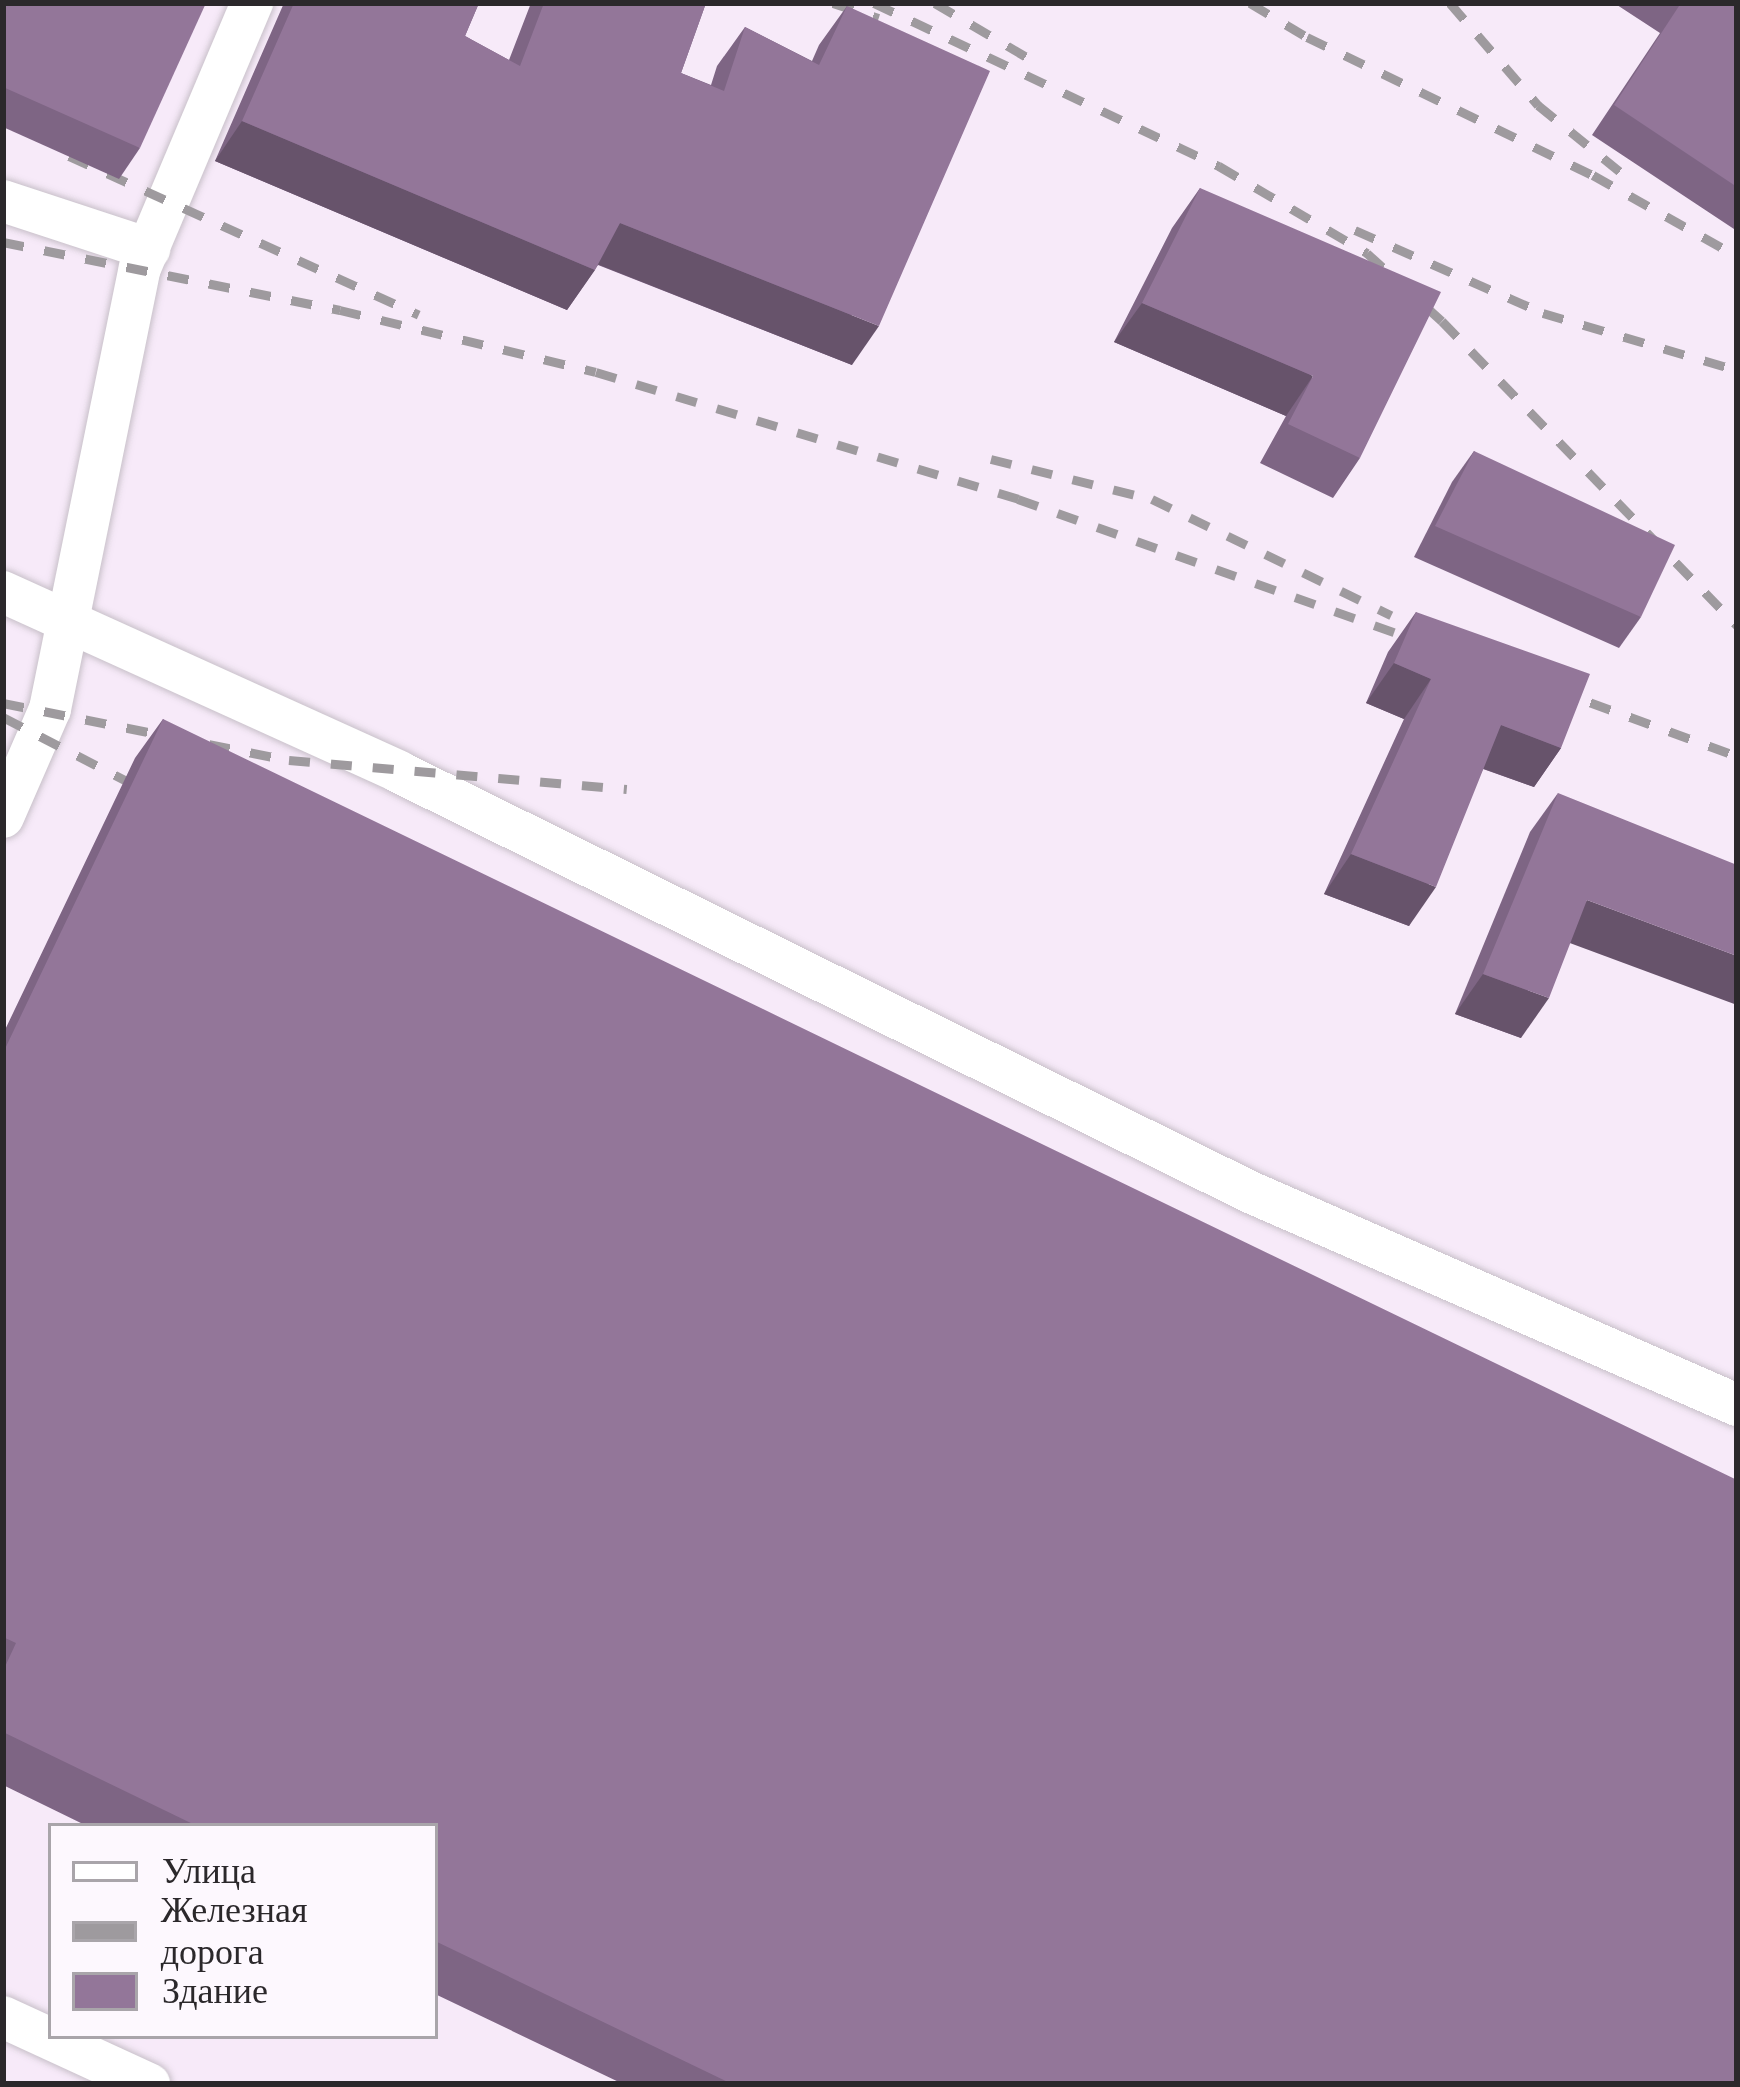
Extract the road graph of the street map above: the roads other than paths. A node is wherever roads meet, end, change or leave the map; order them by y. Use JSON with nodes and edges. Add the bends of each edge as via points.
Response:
{"nodes":[{"id":1,"x":252,"y":3,"type":"edge"},
{"id":2,"x":3,"y":201,"type":"edge"},
{"id":3,"x":149,"y":249,"type":"junction"},
{"id":4,"x":3,"y":592,"type":"edge"},
{"id":5,"x":67,"y":622,"type":"junction"},
{"id":6,"x":3,"y":817,"type":"edge"},
{"id":7,"x":1737,"y":1405,"type":"edge"},
{"id":8,"x":3,"y":2017,"type":"edge"},
{"id":9,"x":48,"y":2038,"type":"edge"},
{"id":10,"x":51,"y":2039,"type":"edge"},
{"id":11,"x":148,"y":2084,"type":"edge"}],
"edges":[{"from":1,"to":3,"type":"lane"},
{"from":2,"to":3,"type":"lane"},
{"from":3,"to":5,"type":"lane"},
{"from":4,"to":5,"type":"lane"},
{"from":5,"to":6,"type":"lane","via":[[41,737]]},
{"from":5,"to":7,"type":"lane","via":[[399,772],[1250,1192]]},
{"from":8,"to":9,"type":"lane"},
{"from":10,"to":11,"type":"lane"}]}
